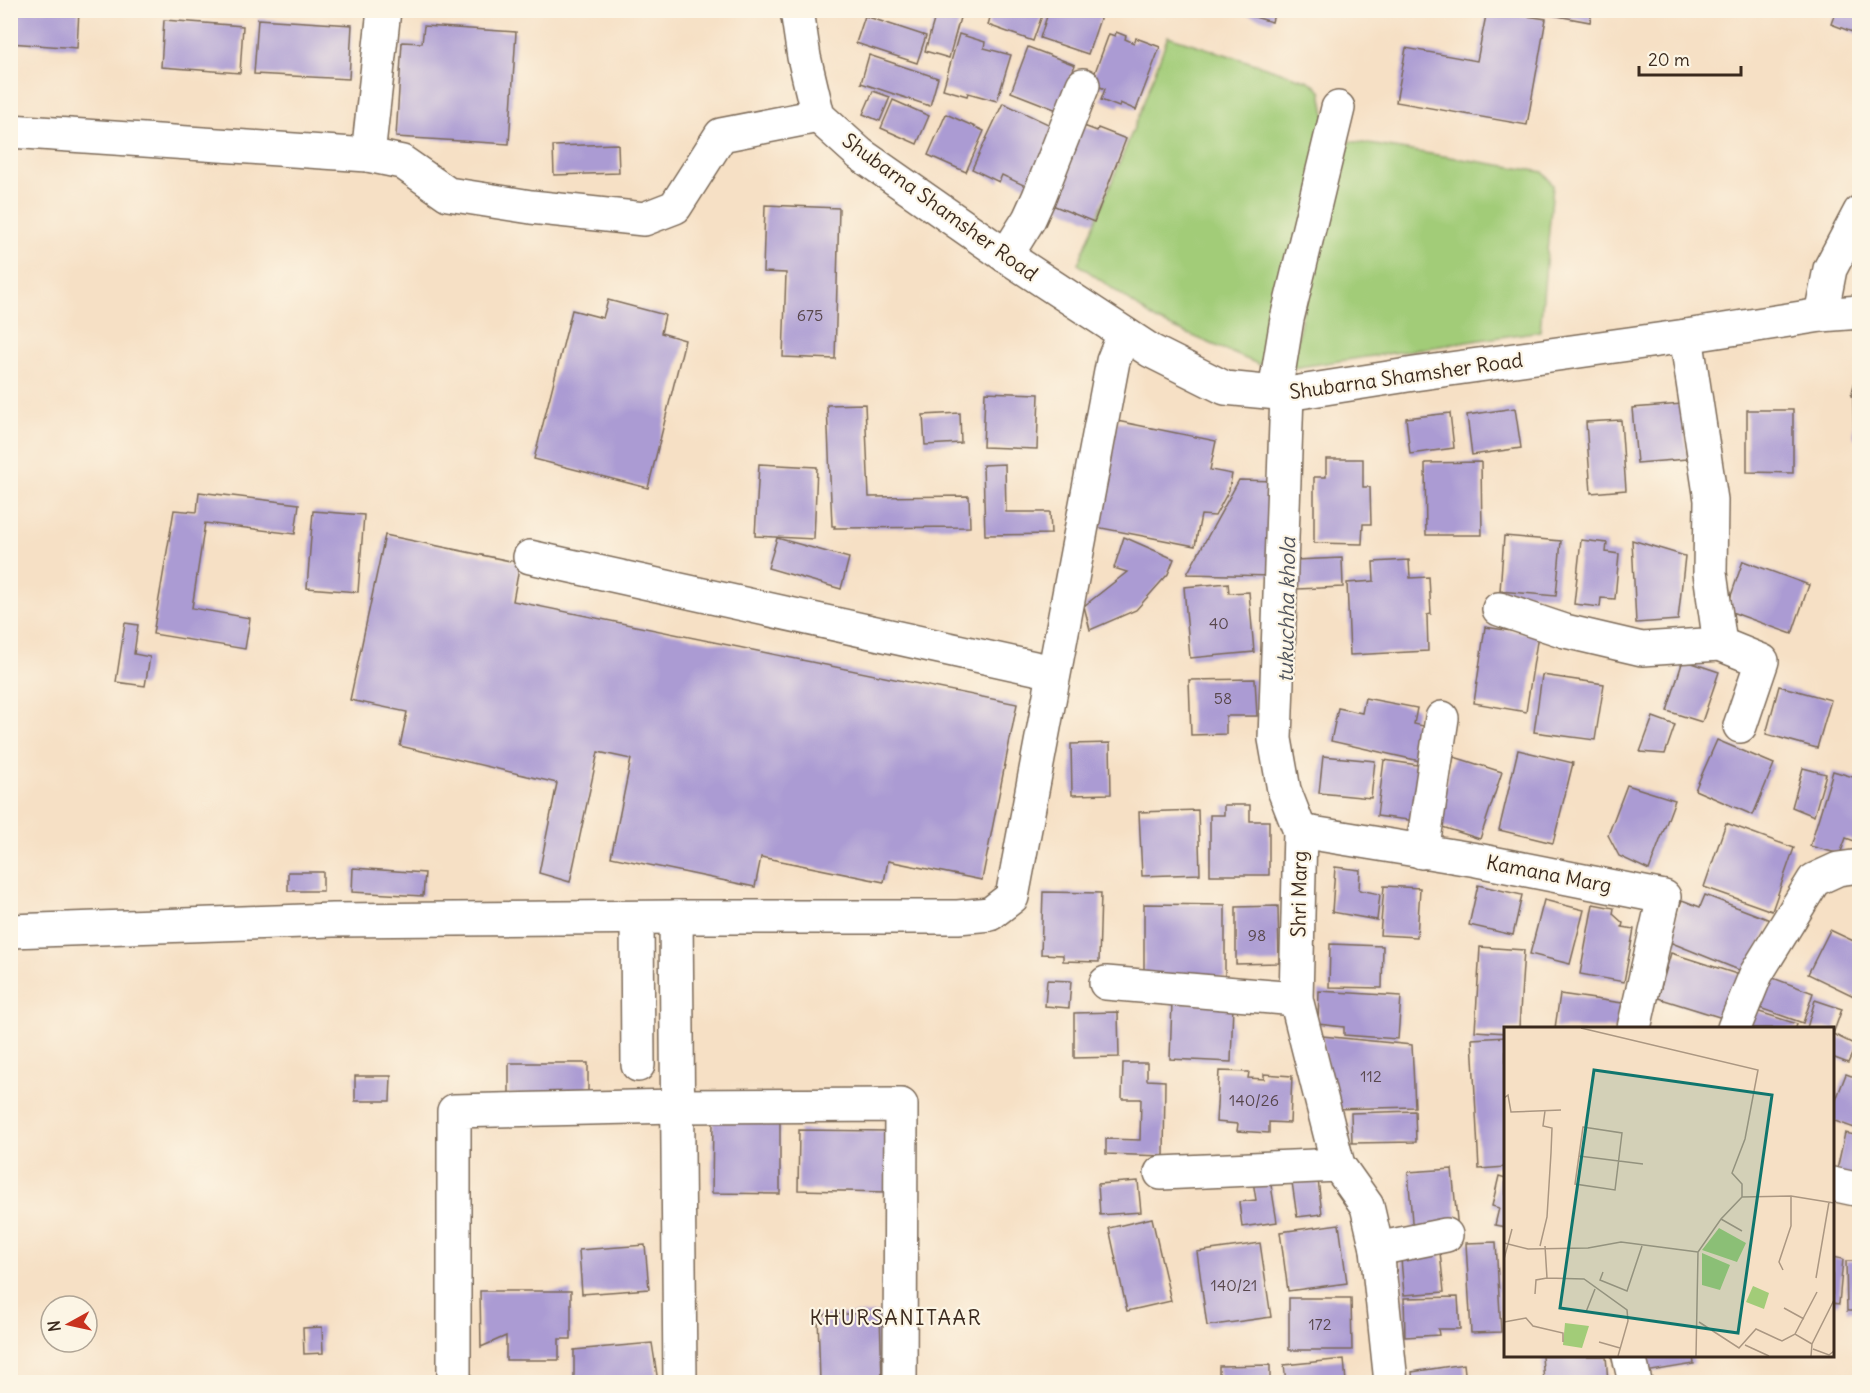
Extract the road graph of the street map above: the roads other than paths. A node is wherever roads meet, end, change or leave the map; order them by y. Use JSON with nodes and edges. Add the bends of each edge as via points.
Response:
{"nodes":[{"id":1,"x":384,"y":10,"type":"edge"},
{"id":2,"x":797,"y":10,"type":"edge"},
{"id":3,"x":1083,"y":85,"type":"dead end"},
{"id":4,"x":1338,"y":108,"type":"dead end"},
{"id":5,"x":818,"y":116,"type":"junction"},
{"id":6,"x":10,"y":130,"type":"edge"},
{"id":7,"x":368,"y":156,"type":"junction"},
{"id":8,"x":1860,"y":212,"type":"edge"},
{"id":9,"x":1006,"y":256,"type":"junction"},
{"id":10,"x":1860,"y":312,"type":"edge"},
{"id":11,"x":1821,"y":315,"type":"junction"},
{"id":12,"x":1124,"y":334,"type":"junction"},
{"id":13,"x":1686,"y":336,"type":"junction"},
{"id":14,"x":1281,"y":393,"type":"junction"},
{"id":15,"x":530,"y":557,"type":"dead end"},
{"id":16,"x":1499,"y":609,"type":"dead end"},
{"id":17,"x":1720,"y":644,"type":"junction"},
{"id":18,"x":1053,"y":672,"type":"junction"},
{"id":19,"x":1442,"y":718,"type":"dead end"},
{"id":20,"x":1740,"y":726,"type":"dead end"},
{"id":21,"x":1300,"y":831,"type":"junction"},
{"id":22,"x":1422,"y":852,"type":"junction"},
{"id":23,"x":1860,"y":866,"type":"edge"},
{"id":24,"x":676,"y":916,"type":"junction"},
{"id":25,"x":637,"y":918,"type":"junction"},
{"id":26,"x":10,"y":931,"type":"edge"},
{"id":27,"x":1106,"y":983,"type":"dead end"},
{"id":28,"x":1296,"y":999,"type":"junction"},
{"id":29,"x":1634,"y":1027,"type":"edge"},
{"id":30,"x":1735,"y":1027,"type":"edge"},
{"id":31,"x":638,"y":1065,"type":"dead end"},
{"id":32,"x":677,"y":1106,"type":"junction"},
{"id":33,"x":1338,"y":1165,"type":"junction"},
{"id":34,"x":1161,"y":1173,"type":"dead end"},
{"id":35,"x":1834,"y":1184,"type":"edge"},
{"id":36,"x":1860,"y":1190,"type":"edge"},
{"id":37,"x":1446,"y":1235,"type":"dead end"},
{"id":38,"x":1377,"y":1249,"type":"junction"},
{"id":39,"x":1629,"y":1357,"type":"edge"},
{"id":40,"x":454,"y":1383,"type":"edge"},
{"id":41,"x":680,"y":1383,"type":"edge"},
{"id":42,"x":900,"y":1383,"type":"edge"},
{"id":43,"x":1391,"y":1383,"type":"edge"},
{"id":44,"x":1635,"y":1383,"type":"edge"}],
"edges":[{"from":1,"to":7,"type":"street"},
{"from":2,"to":5,"type":"street"},
{"from":3,"to":9,"type":"street","via":[[1039,197]]},
{"from":4,"to":14,"type":"street","name":"Shri Marg","via":[[1287,319]]},
{"from":5,"to":7,"type":"street","via":[[721,135],[675,207],[644,219],[448,194],[402,162]]},
{"from":5,"to":9,"type":"street","name":"Shubarna Shamsher Road","via":[[860,154]]},
{"from":6,"to":7,"type":"street"},
{"from":8,"to":11,"type":"street","via":[[1830,268]]},
{"from":9,"to":12,"type":"street","name":"Shubarna Shamsher Road"},
{"from":10,"to":11,"type":"street","name":"Shubarna Shamsher Road"},
{"from":11,"to":13,"type":"street","name":"Shubarna Shamsher Road"},
{"from":12,"to":14,"type":"street","name":"Shubarna Shamsher Road","via":[[1225,388]]},
{"from":12,"to":18,"type":"street","via":[[1113,361]]},
{"from":13,"to":14,"type":"street","name":"Shubarna Shamsher Road"},
{"from":13,"to":17,"type":"street","via":[[1711,500],[1710,573]]},
{"from":14,"to":21,"type":"street","name":"Shri Marg","via":[[1275,739],[1284,790]]},
{"from":15,"to":18,"type":"street"},
{"from":16,"to":17,"type":"street","via":[[1565,631],[1642,649]]},
{"from":17,"to":20,"type":"street","via":[[1762,661]]},
{"from":18,"to":24,"type":"street","via":[[1012,897],[990,914]]},
{"from":19,"to":22,"type":"street"},
{"from":21,"to":22,"type":"street","name":"Kamana Marg"},
{"from":21,"to":28,"type":"street","name":"Shri Marg"},
{"from":22,"to":29,"type":"street","name":"Kamana Marg","via":[[1664,897]]},
{"from":23,"to":30,"type":"street","via":[[1838,869],[1814,880],[1756,974]]},
{"from":24,"to":25,"type":"street"},
{"from":24,"to":32,"type":"street"},
{"from":25,"to":26,"type":"street","via":[[333,920]]},
{"from":25,"to":31,"type":"street"},
{"from":27,"to":28,"type":"street"},
{"from":28,"to":33,"type":"street","name":"Shri Marg"},
{"from":32,"to":40,"type":"street","via":[[453,1111]]},
{"from":32,"to":41,"type":"street"},
{"from":32,"to":42,"type":"street","via":[[901,1105]]},
{"from":33,"to":34,"type":"street"},
{"from":33,"to":38,"type":"street","name":"Shri Marg","via":[[1367,1206]]},
{"from":35,"to":36,"type":"street"},
{"from":37,"to":38,"type":"street"},
{"from":38,"to":43,"type":"street","name":"Shri Marg"},
{"from":39,"to":44,"type":"street"}]}
